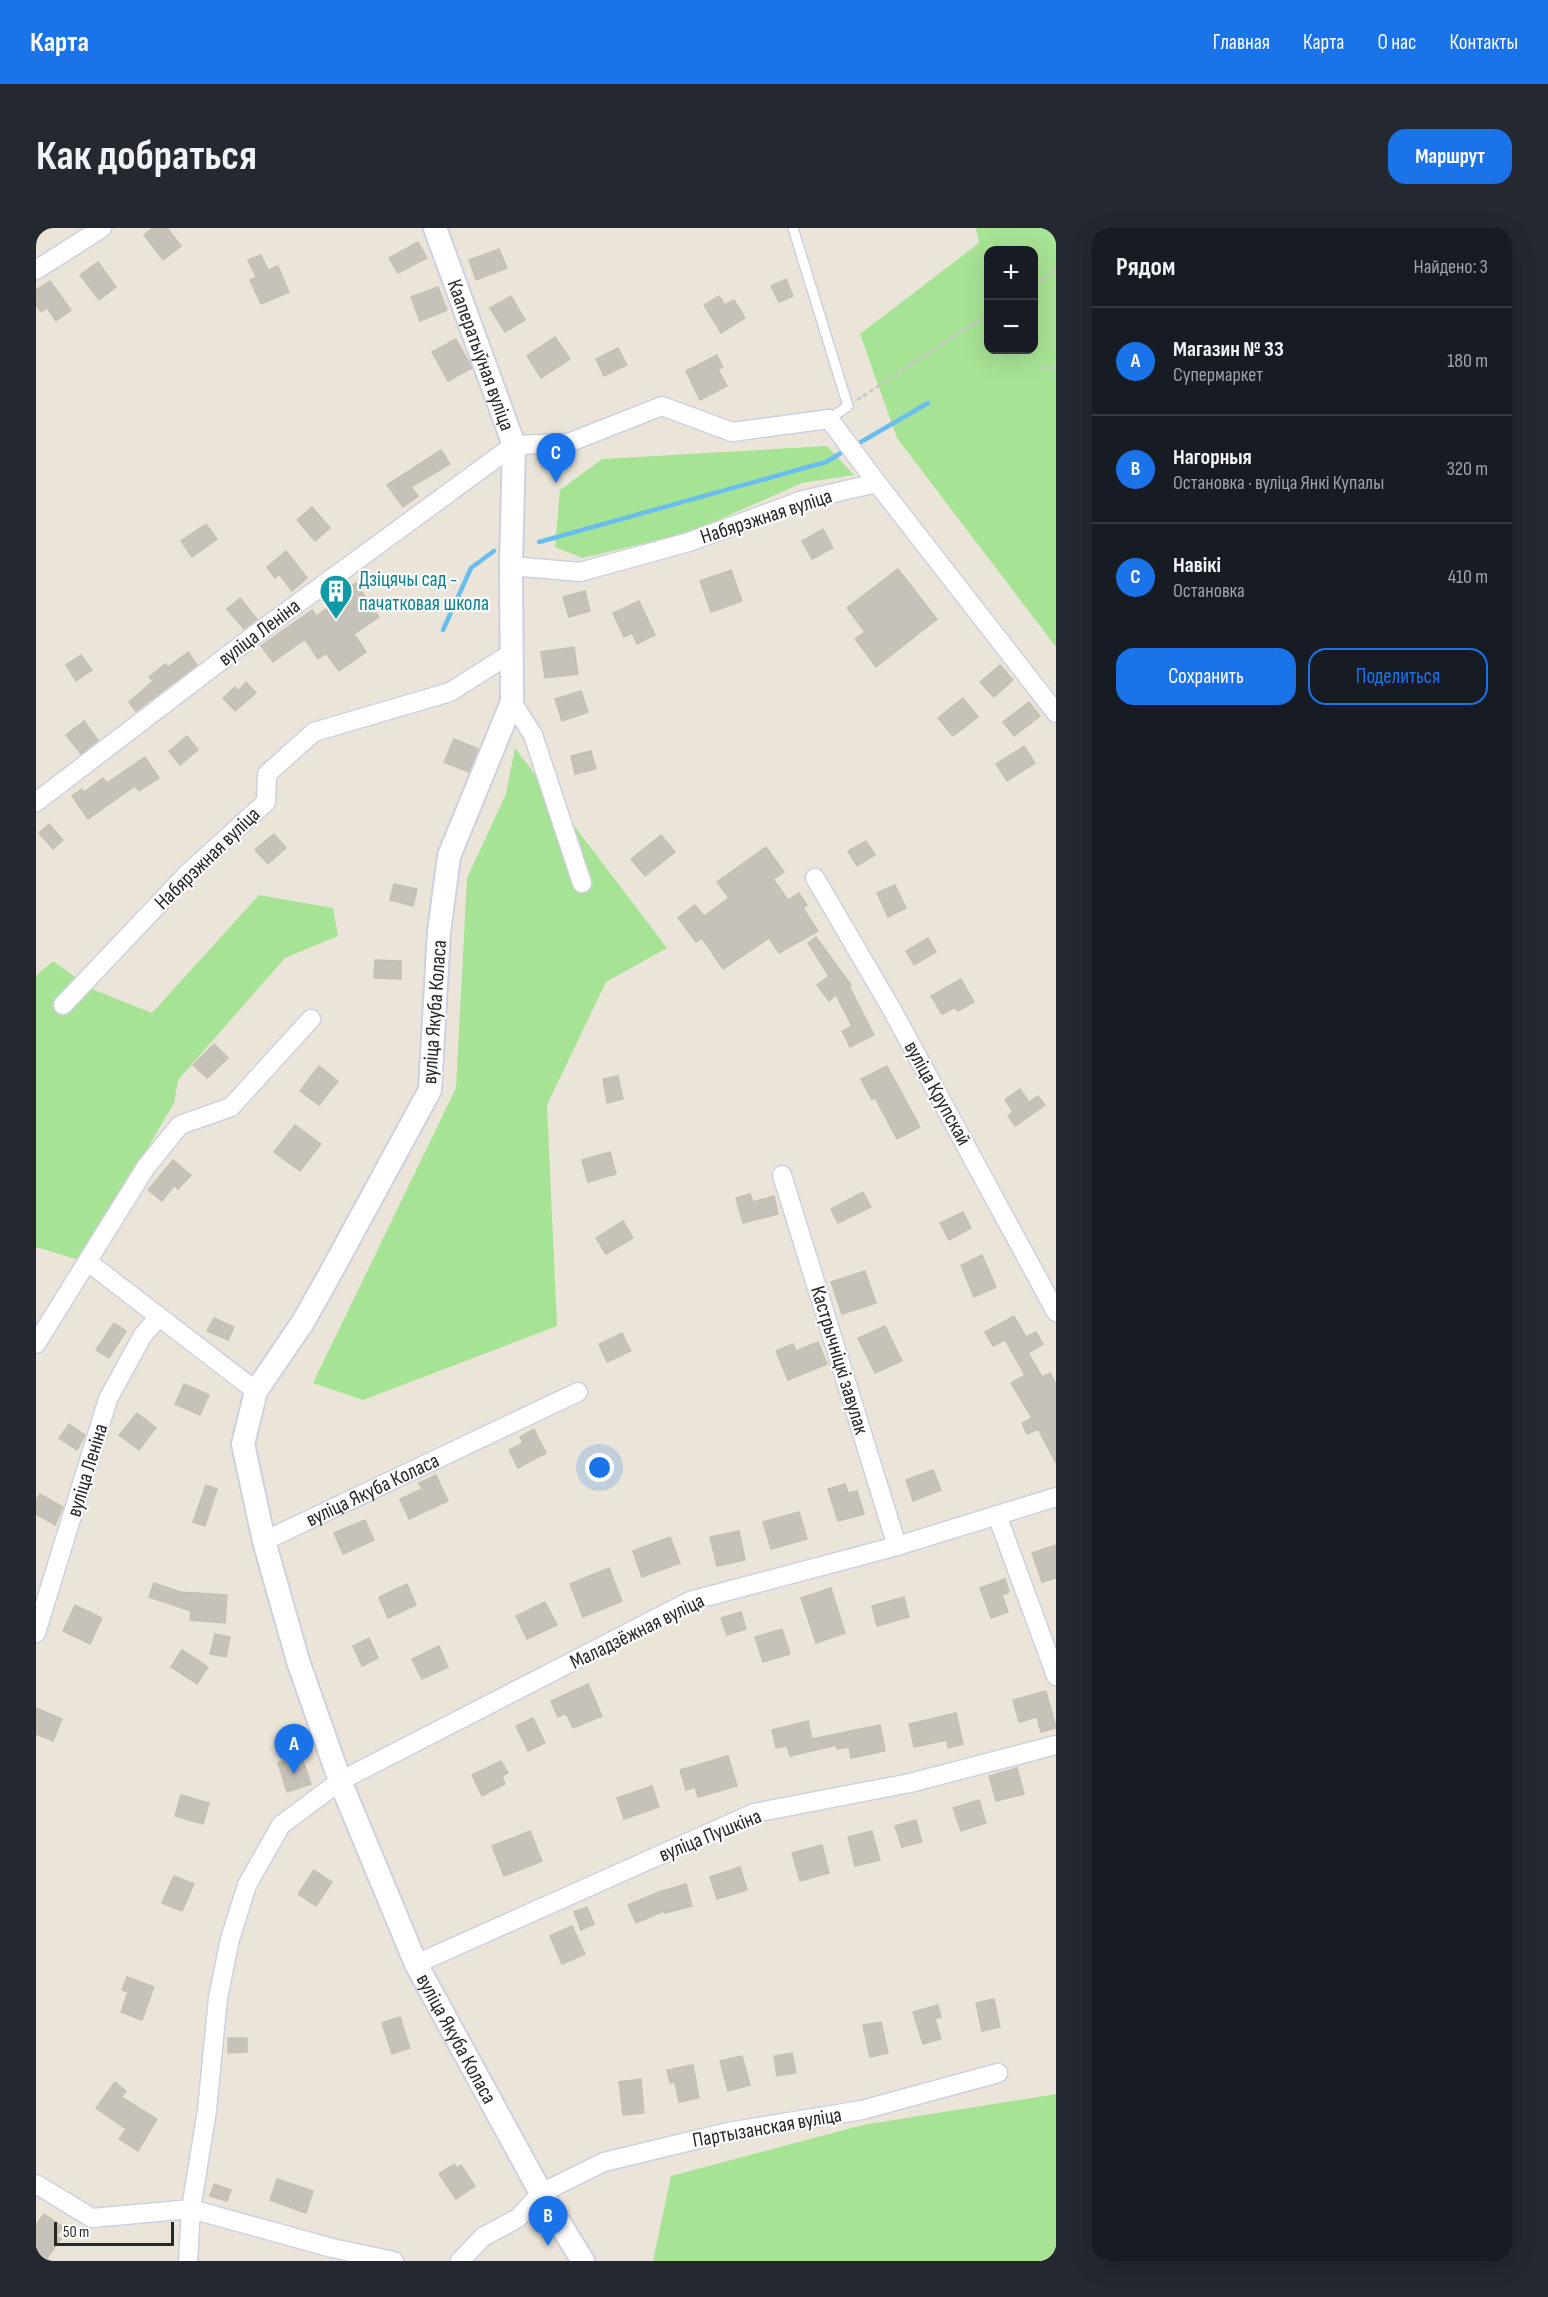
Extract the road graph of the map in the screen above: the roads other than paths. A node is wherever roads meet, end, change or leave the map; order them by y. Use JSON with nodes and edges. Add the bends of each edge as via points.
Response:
{"nodes":[{"id":1,"x":102,"y":228,"type":"edge"},
{"id":2,"x":435,"y":228,"type":"edge"},
{"id":3,"x":793,"y":228,"type":"edge"},
{"id":4,"x":36,"y":270,"type":"edge"},
{"id":5,"x":829,"y":419,"type":"junction"},
{"id":6,"x":514,"y":445,"type":"junction"},
{"id":7,"x":878,"y":483,"type":"junction"},
{"id":8,"x":511,"y":566,"type":"junction"},
{"id":9,"x":510,"y":654,"type":"junction"},
{"id":10,"x":512,"y":702,"type":"junction"},
{"id":11,"x":1056,"y":713,"type":"edge"},
{"id":12,"x":36,"y":802,"type":"edge"},
{"id":13,"x":815,"y":878,"type":"dead end"},
{"id":14,"x":582,"y":883,"type":"dead end"},
{"id":15,"x":63,"y":1005,"type":"dead end"},
{"id":16,"x":311,"y":1019,"type":"dead end"},
{"id":17,"x":782,"y":1174,"type":"dead end"},
{"id":18,"x":88,"y":1262,"type":"junction"},
{"id":19,"x":1056,"y":1312,"type":"edge"},
{"id":20,"x":159,"y":1317,"type":"junction"},
{"id":21,"x":36,"y":1344,"type":"edge"},
{"id":22,"x":256,"y":1391,"type":"junction"},
{"id":23,"x":578,"y":1392,"type":"dead end"},
{"id":24,"x":1056,"y":1497,"type":"edge"},
{"id":25,"x":997,"y":1515,"type":"junction"},
{"id":26,"x":264,"y":1541,"type":"junction"},
{"id":27,"x":897,"y":1546,"type":"junction"},
{"id":28,"x":36,"y":1633,"type":"edge"},
{"id":29,"x":1056,"y":1676,"type":"edge"},
{"id":30,"x":1056,"y":1745,"type":"edge"},
{"id":31,"x":340,"y":1781,"type":"junction"},
{"id":32,"x":416,"y":1964,"type":"junction"},
{"id":33,"x":998,"y":2073,"type":"dead end"},
{"id":34,"x":36,"y":2184,"type":"edge"},
{"id":35,"x":541,"y":2193,"type":"junction"},
{"id":36,"x":191,"y":2209,"type":"junction"},
{"id":37,"x":188,"y":2261,"type":"edge"},
{"id":38,"x":394,"y":2261,"type":"edge"},
{"id":39,"x":460,"y":2261,"type":"edge"},
{"id":40,"x":583,"y":2261,"type":"edge"}],
"edges":[{"from":1,"to":4,"type":"street"},
{"from":2,"to":6,"type":"street","name":"Кааператыўная вуліца"},
{"from":3,"to":5,"type":"lane","via":[[848,406]]},
{"from":5,"to":6,"type":"street","name":"Кааператыўная вуліца","via":[[732,432],[662,406],[568,443]]},
{"from":5,"to":7,"type":"street"},
{"from":6,"to":8,"type":"street","name":"вуліца Якуба Коласа"},
{"from":6,"to":12,"type":"street","name":"вуліца Леніна"},
{"from":7,"to":8,"type":"street","name":"Набярэжная вуліца","via":[[803,500],[688,542],[580,572]]},
{"from":7,"to":11,"type":"street"},
{"from":8,"to":9,"type":"street","name":"вуліца Якуба Коласа"},
{"from":9,"to":10,"type":"street","name":"вуліца Якуба Коласа"},
{"from":9,"to":15,"type":"street","name":"Набярэжная вуліца","via":[[450,692],[314,732],[267,774],[266,802],[187,874]]},
{"from":10,"to":14,"type":"street","via":[[533,735]]},
{"from":10,"to":22,"type":"street","name":"вуліца Якуба Коласа","via":[[448,856],[439,932],[430,1090],[303,1322]]},
{"from":13,"to":19,"type":"street","name":"вуліца Крупскай","via":[[891,1008]]},
{"from":16,"to":18,"type":"street","via":[[231,1107],[180,1125],[146,1167]]},
{"from":17,"to":27,"type":"street","name":"Кастрычніцкі завулак"},
{"from":18,"to":20,"type":"street"},
{"from":18,"to":21,"type":"street"},
{"from":20,"to":22,"type":"street"},
{"from":20,"to":28,"type":"street","name":"вуліца Леніна","via":[[143,1335],[108,1400]]},
{"from":22,"to":26,"type":"street","name":"вуліца Якуба Коласа","via":[[243,1444]]},
{"from":23,"to":26,"type":"street","name":"вуліца Якуба Коласа"},
{"from":24,"to":25,"type":"street","name":"Маладзёжная вуліца"},
{"from":25,"to":27,"type":"street","name":"Маладзёжная вуліца"},
{"from":25,"to":29,"type":"street"},
{"from":26,"to":31,"type":"street","name":"вуліца Якуба Коласа","via":[[298,1661]]},
{"from":27,"to":31,"type":"street","name":"Маладзёжная вуліца","via":[[690,1601]]},
{"from":30,"to":32,"type":"street","name":"вуліца Пушкіна","via":[[910,1783],[754,1814]]},
{"from":31,"to":32,"type":"street","name":"вуліца Якуба Коласа"},
{"from":31,"to":36,"type":"street","via":[[281,1826],[247,1885],[218,1998],[207,2110]]},
{"from":32,"to":35,"type":"street","name":"вуліца Якуба Коласа"},
{"from":33,"to":35,"type":"street","name":"Партызанская вуліца","via":[[862,2110],[728,2132],[604,2162]]},
{"from":34,"to":36,"type":"street","via":[[92,2218]]},
{"from":35,"to":39,"type":"street","via":[[518,2218],[483,2237]]},
{"from":35,"to":40,"type":"street","name":"вуліца Якуба Коласа"},
{"from":36,"to":37,"type":"street"},
{"from":36,"to":38,"type":"street"}]}
